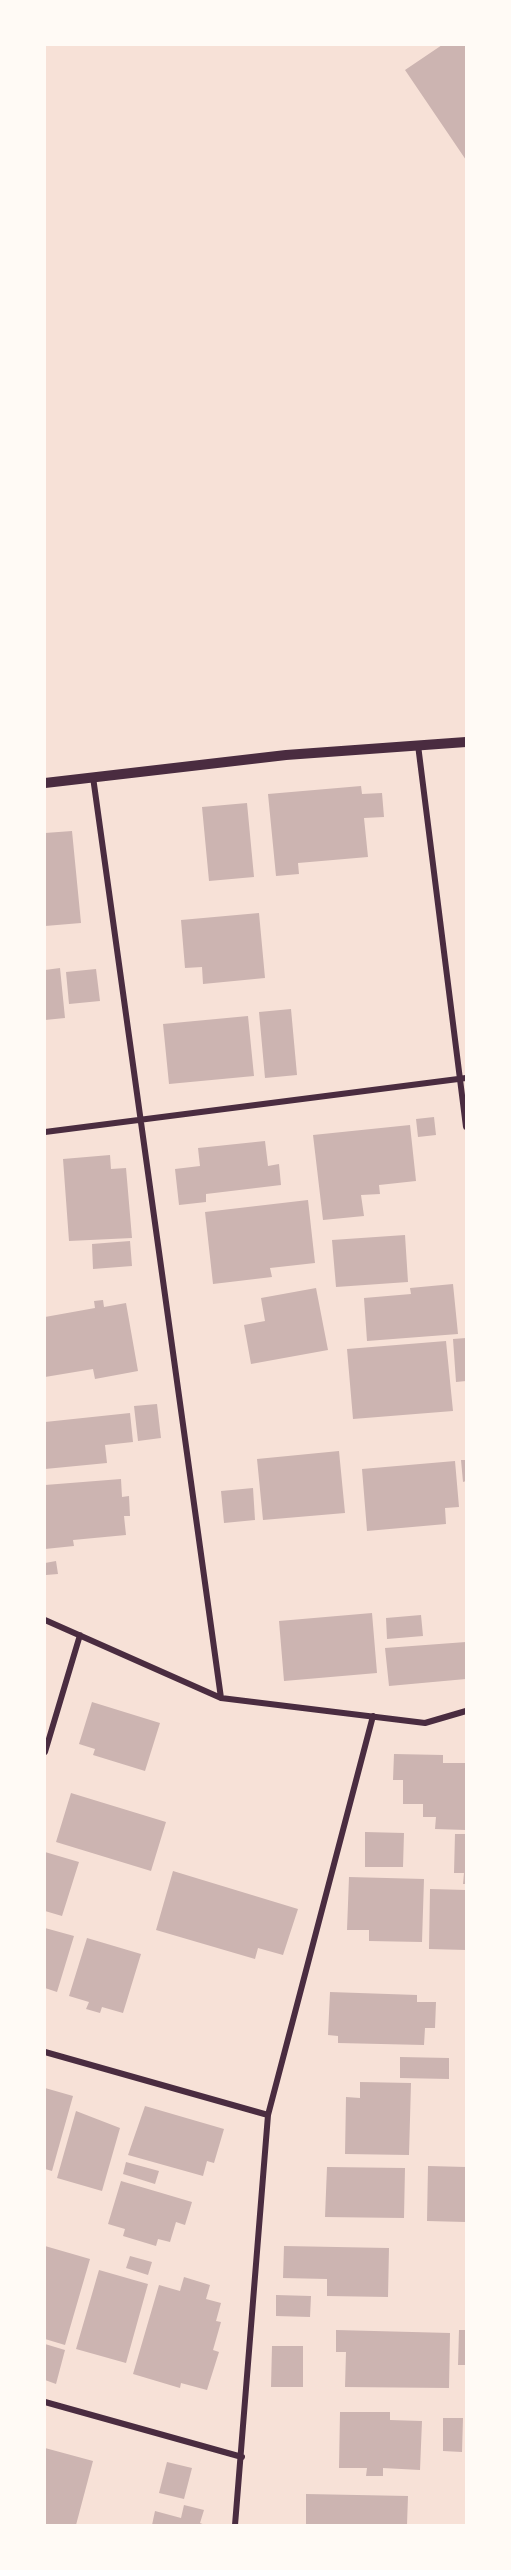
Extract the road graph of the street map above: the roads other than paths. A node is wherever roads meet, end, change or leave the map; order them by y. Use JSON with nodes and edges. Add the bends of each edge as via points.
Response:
{"nodes":[{"id":1,"x":466,"y":742,"type":"edge"},
{"id":2,"x":418,"y":744,"type":"junction"},
{"id":3,"x":93,"y":777,"type":"junction"},
{"id":4,"x":45,"y":783,"type":"edge"},
{"id":5,"x":463,"y":1079,"type":"edge"},
{"id":6,"x":142,"y":1120,"type":"junction"},
{"id":7,"x":466,"y":1127,"type":"edge"},
{"id":8,"x":45,"y":1132,"type":"edge"},
{"id":9,"x":45,"y":1620,"type":"edge"},
{"id":10,"x":80,"y":1635,"type":"junction"},
{"id":11,"x":221,"y":1698,"type":"junction"},
{"id":12,"x":466,"y":1711,"type":"edge"},
{"id":13,"x":373,"y":1716,"type":"junction"},
{"id":14,"x":45,"y":1752,"type":"edge"},
{"id":15,"x":45,"y":2052,"type":"edge"},
{"id":16,"x":268,"y":2115,"type":"junction"},
{"id":17,"x":45,"y":2402,"type":"edge"},
{"id":18,"x":242,"y":2457,"type":"junction"},
{"id":19,"x":236,"y":2525,"type":"edge"}],
"edges":[{"from":1,"to":2,"type":"street"},
{"from":2,"to":3,"type":"street"},
{"from":2,"to":5,"type":"street"},
{"from":3,"to":4,"type":"street"},
{"from":3,"to":6,"type":"street"},
{"from":5,"to":6,"type":"street"},
{"from":5,"to":7,"type":"street"},
{"from":6,"to":8,"type":"street"},
{"from":6,"to":11,"type":"street"},
{"from":9,"to":10,"type":"street"},
{"from":10,"to":11,"type":"street"},
{"from":10,"to":14,"type":"street"},
{"from":11,"to":13,"type":"street"},
{"from":12,"to":13,"type":"street","via":[[425,1723]]},
{"from":13,"to":16,"type":"street"},
{"from":15,"to":16,"type":"street"},
{"from":16,"to":18,"type":"street"},
{"from":17,"to":18,"type":"street"},
{"from":18,"to":19,"type":"street"}]}
